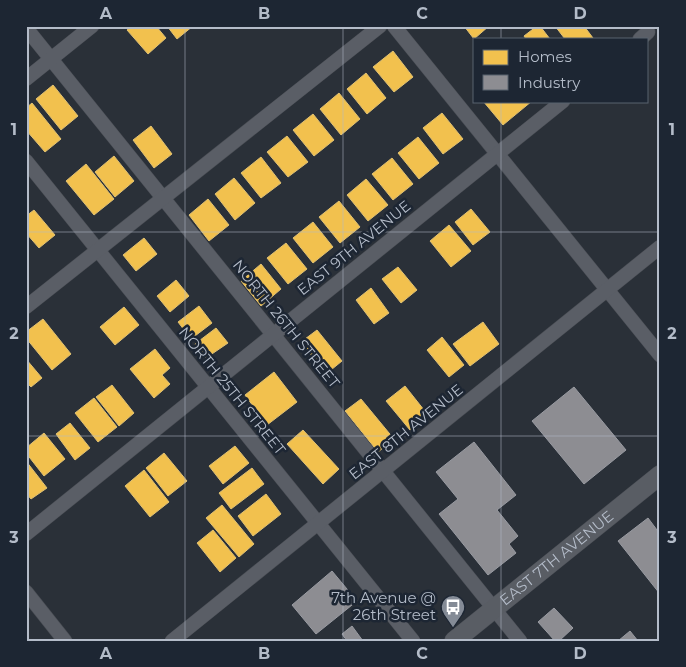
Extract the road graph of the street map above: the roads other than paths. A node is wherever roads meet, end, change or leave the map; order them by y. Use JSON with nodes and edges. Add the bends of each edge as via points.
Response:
{"nodes":[{"id":1,"x":92,"y":26,"type":"edge"},
{"id":2,"x":380,"y":26,"type":"edge"},
{"id":3,"x":394,"y":26,"type":"edge"},
{"id":4,"x":26,"y":28,"type":"edge"},
{"id":5,"x":51,"y":59,"type":"junction"},
{"id":6,"x":26,"y":79,"type":"edge"},
{"id":7,"x":562,"y":102,"type":"edge"},
{"id":8,"x":498,"y":154,"type":"junction"},
{"id":9,"x":26,"y":161,"type":"edge"},
{"id":10,"x":163,"y":198,"type":"junction"},
{"id":11,"x":660,"y":247,"type":"edge"},
{"id":12,"x":98,"y":250,"type":"junction"},
{"id":13,"x":607,"y":290,"type":"junction"},
{"id":14,"x":26,"y":307,"type":"edge"},
{"id":15,"x":273,"y":335,"type":"junction"},
{"id":16,"x":660,"y":356,"type":"edge"},
{"id":17,"x":208,"y":387,"type":"junction"},
{"id":18,"x":383,"y":471,"type":"junction"},
{"id":19,"x":660,"y":475,"type":"edge"},
{"id":20,"x":318,"y":523,"type":"junction"},
{"id":21,"x":26,"y":534,"type":"edge"},
{"id":22,"x":26,"y":592,"type":"edge"},
{"id":23,"x":494,"y":609,"type":"junction"},
{"id":24,"x":65,"y":641,"type":"edge"},
{"id":25,"x":172,"y":641,"type":"edge"},
{"id":26,"x":413,"y":641,"type":"edge"},
{"id":27,"x":454,"y":641,"type":"edge"},
{"id":28,"x":520,"y":641,"type":"edge"}],
"edges":[{"from":1,"to":5,"type":"street"},
{"from":2,"to":10,"type":"street"},
{"from":3,"to":8,"type":"street"},
{"from":4,"to":5,"type":"street","name":"NORTH 26TH STREET"},
{"from":5,"to":6,"type":"street"},
{"from":5,"to":10,"type":"street","name":"NORTH 26TH STREET"},
{"from":7,"to":8,"type":"street","name":"EAST 9TH AVENUE"},
{"from":8,"to":13,"type":"street"},
{"from":8,"to":15,"type":"street","name":"EAST 9TH AVENUE"},
{"from":9,"to":12,"type":"street","name":"NORTH 25TH STREET"},
{"from":10,"to":12,"type":"street"},
{"from":10,"to":15,"type":"street","name":"NORTH 26TH STREET"},
{"from":11,"to":13,"type":"street","name":"EAST 8TH AVENUE"},
{"from":12,"to":14,"type":"street"},
{"from":12,"to":17,"type":"street","name":"NORTH 25TH STREET"},
{"from":13,"to":16,"type":"street"},
{"from":13,"to":18,"type":"street","name":"EAST 8TH AVENUE"},
{"from":15,"to":17,"type":"street","name":"EAST 9TH AVENUE"},
{"from":15,"to":18,"type":"street","name":"NORTH 26TH STREET"},
{"from":17,"to":20,"type":"street","name":"NORTH 25TH STREET"},
{"from":17,"to":21,"type":"street","name":"EAST 9TH AVENUE"},
{"from":18,"to":20,"type":"street","name":"EAST 8TH AVENUE"},
{"from":18,"to":23,"type":"street","name":"NORTH 26TH STREET"},
{"from":19,"to":23,"type":"street","name":"EAST 7TH AVENUE"},
{"from":20,"to":25,"type":"street","name":"EAST 8TH AVENUE"},
{"from":20,"to":26,"type":"street","name":"NORTH 25TH STREET"},
{"from":22,"to":24,"type":"street"},
{"from":23,"to":27,"type":"street","name":"EAST 7TH AVENUE"},
{"from":23,"to":28,"type":"street","name":"NORTH 26TH STREET"}]}
